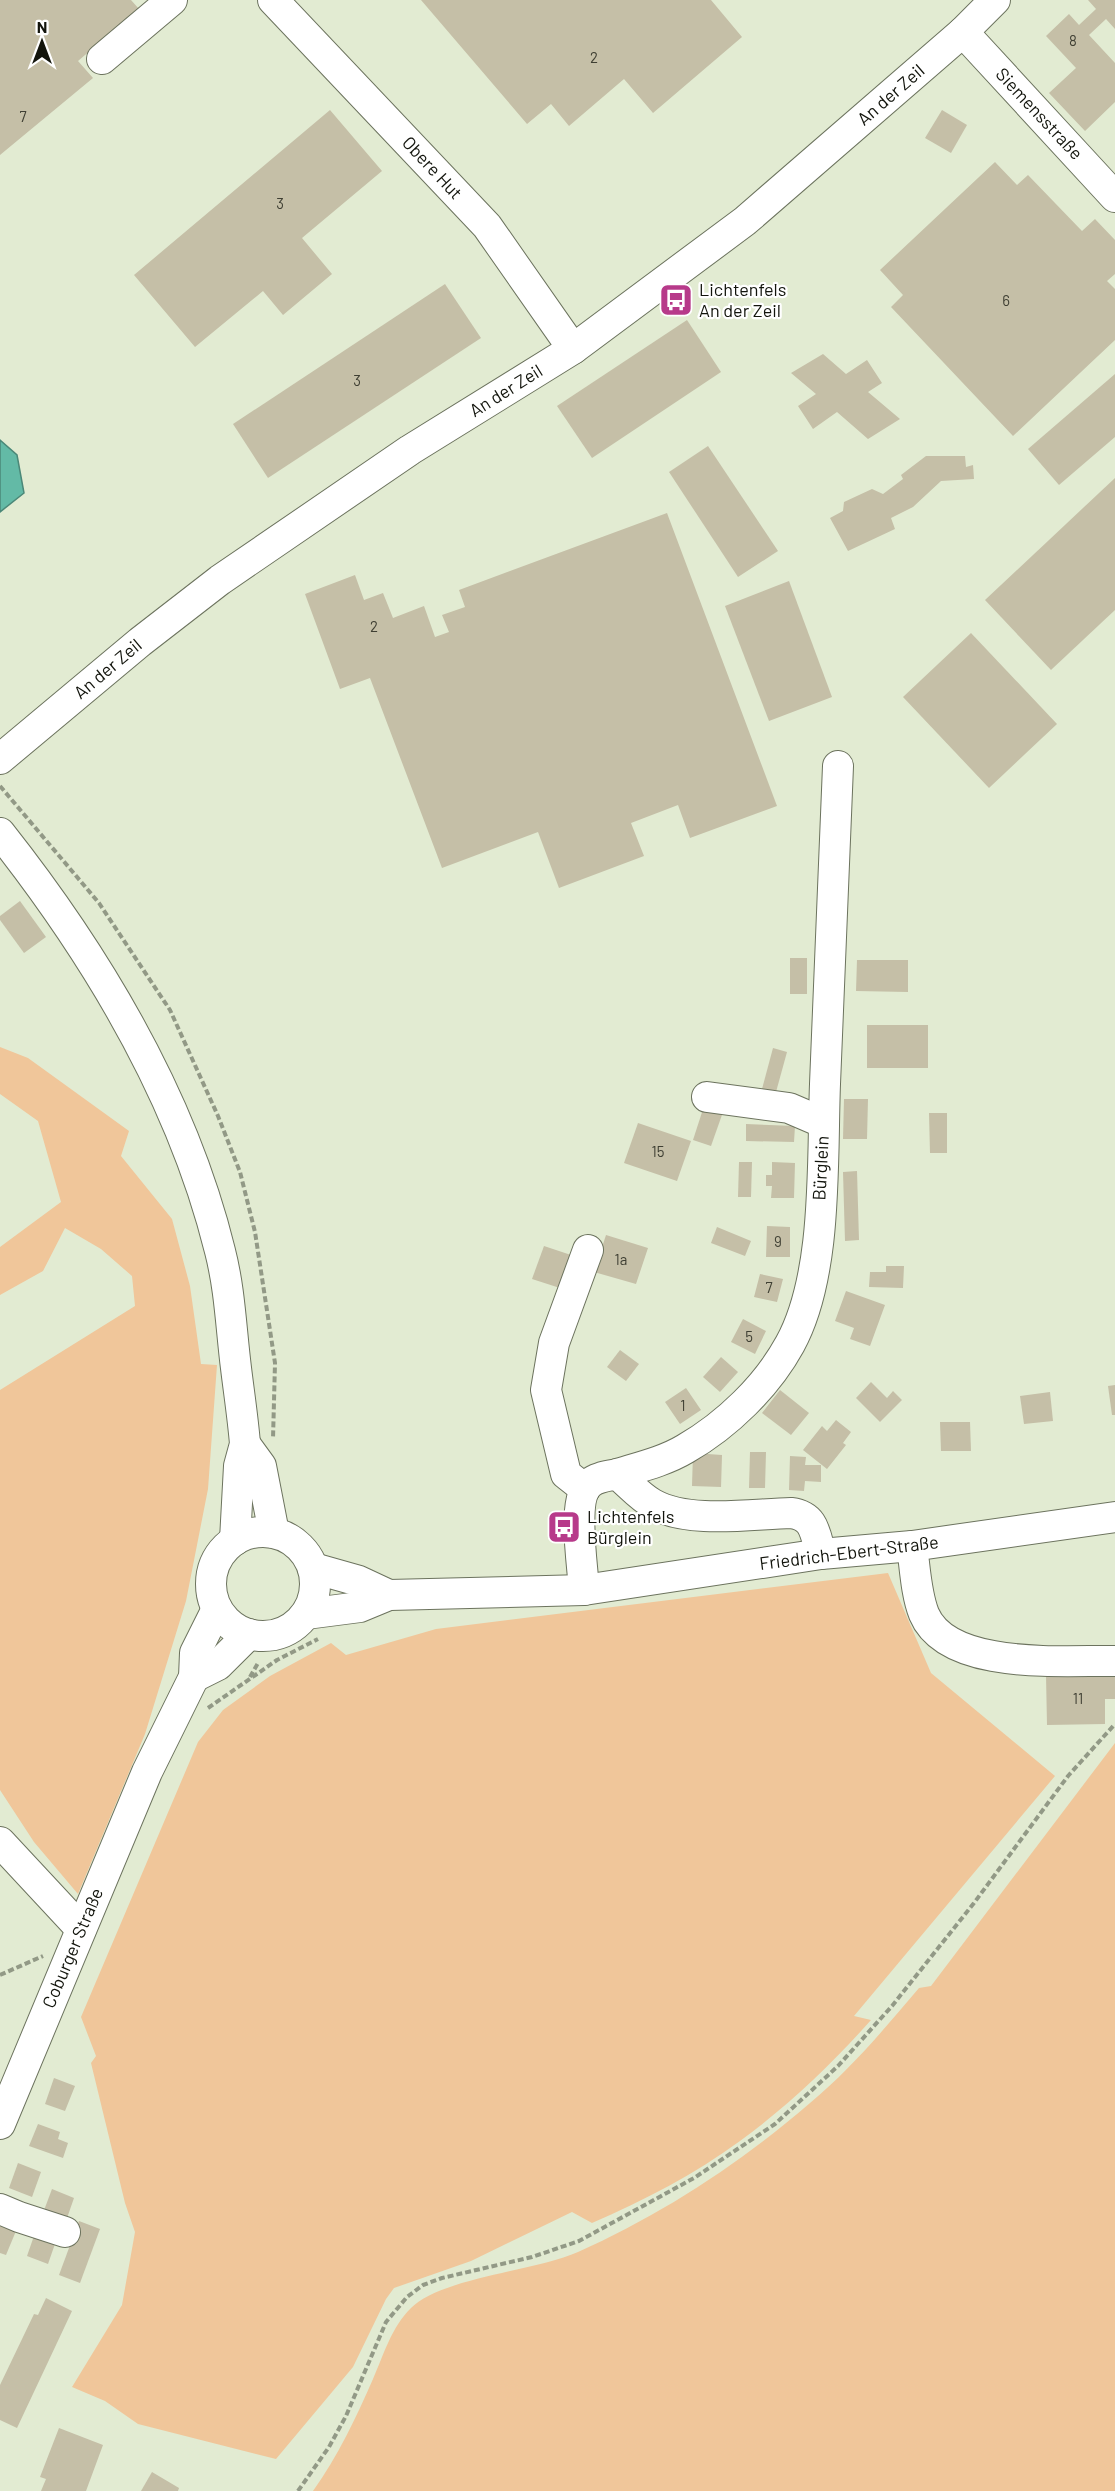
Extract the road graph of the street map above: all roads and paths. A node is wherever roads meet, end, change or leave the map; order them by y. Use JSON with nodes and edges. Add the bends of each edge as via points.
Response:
{"nodes":[{"id":1,"x":172,"y":0,"type":"edge"},
{"id":2,"x":273,"y":0,"type":"edge"},
{"id":3,"x":995,"y":0,"type":"edge"},
{"id":4,"x":963,"y":32,"type":"junction"},
{"id":5,"x":102,"y":59,"type":"dead end"},
{"id":6,"x":1115,"y":197,"type":"edge"},
{"id":7,"x":573,"y":349,"type":"junction"},
{"id":8,"x":0,"y":759,"type":"edge"},
{"id":9,"x":838,"y":766,"type":"dead end"},
{"id":10,"x":0,"y":833,"type":"edge"},
{"id":11,"x":707,"y":1096,"type":"dead end"},
{"id":12,"x":824,"y":1123,"type":"junction"},
{"id":13,"x":588,"y":1250,"type":"dead end"},
{"id":14,"x":246,"y":1444,"type":"junction"},
{"id":15,"x":617,"y":1474,"type":"junction"},
{"id":16,"x":585,"y":1489,"type":"junction"},
{"id":17,"x":1115,"y":1517,"type":"edge"},
{"id":18,"x":274,"y":1533,"type":"junction"},
{"id":19,"x":235,"y":1540,"type":"junction"},
{"id":20,"x":912,"y":1546,"type":"junction"},
{"id":21,"x":821,"y":1554,"type":"junction"},
{"id":22,"x":313,"y":1568,"type":"junction"},
{"id":23,"x":584,"y":1590,"type":"junction"},
{"id":24,"x":389,"y":1595,"type":"junction"},
{"id":25,"x":215,"y":1604,"type":"junction"},
{"id":26,"x":315,"y":1625,"type":"junction"},
{"id":27,"x":249,"y":1635,"type":"junction"},
{"id":28,"x":1115,"y":1661,"type":"edge"},
{"id":29,"x":194,"y":1677,"type":"junction"},
{"id":30,"x":203,"y":1716,"type":"dead end"},
{"id":31,"x":1115,"y":1724,"type":"edge"},
{"id":32,"x":0,"y":1842,"type":"edge"},
{"id":33,"x":78,"y":1935,"type":"junction"},
{"id":34,"x":0,"y":1975,"type":"edge"},
{"id":35,"x":0,"y":2124,"type":"edge"},
{"id":36,"x":0,"y":2209,"type":"edge"},
{"id":37,"x":65,"y":2232,"type":"dead end"},
{"id":38,"x":298,"y":2491,"type":"edge"}],
"edges":[{"from":1,"to":5,"type":"street"},
{"from":2,"to":7,"type":"street","name":"Obere Hut","via":[[488,226]]},
{"from":3,"to":4,"type":"street","name":"An der Zeil"},
{"from":4,"to":6,"type":"street","name":"Siemensstraße"},
{"from":4,"to":7,"type":"street","name":"An der Zeil","via":[[746,221]]},
{"from":7,"to":8,"type":"street","name":"An der Zeil","via":[[410,450],[220,580]]},
{"from":9,"to":12,"type":"street","name":"Bürglein"},
{"from":10,"to":14,"type":"street","via":[[34,876],[120,1006],[191,1158],[221,1252]]},
{"from":11,"to":12,"type":"street","via":[[789,1108]]},
{"from":12,"to":15,"type":"street","name":"Bürglein","via":[[813,1272],[791,1343],[767,1379],[712,1430],[685,1449]]},
{"from":13,"to":16,"type":"street","via":[[554,1343],[546,1390],[566,1474]]},
{"from":14,"to":18,"type":"street","via":[[261,1466]]},
{"from":14,"to":19,"type":"street","via":[[240,1466]]},
{"from":15,"to":16,"type":"street","name":"Bürglein","via":[[596,1480]]},
{"from":15,"to":21,"type":"street","via":[[651,1503],[669,1511],[705,1516],[804,1516],[812,1522]]},
{"from":16,"to":23,"type":"street","via":[[579,1523]]},
{"from":17,"to":20,"type":"street","name":"Friedrich-Ebert-Straße"},
{"from":18,"to":19,"type":"street","via":[[254,1533]]},
{"from":18,"to":22,"type":"street","via":[[300,1548]]},
{"from":19,"to":25,"type":"street","via":[[217,1560],[211,1586]]},
{"from":20,"to":21,"type":"street","name":"Friedrich-Ebert-Straße"},
{"from":20,"to":28,"type":"street","via":[[924,1613],[944,1640],[980,1654],[1009,1658]]},
{"from":21,"to":23,"type":"street","name":"Friedrich-Ebert-Straße"},
{"from":22,"to":24,"type":"street","via":[[359,1581]]},
{"from":22,"to":26,"type":"street"},
{"from":23,"to":24,"type":"street","name":"Friedrich-Ebert-Straße"},
{"from":24,"to":26,"type":"street"},
{"from":25,"to":27,"type":"street","via":[[229,1624]]},
{"from":25,"to":29,"type":"street","name":"Coburger Straße","via":[[195,1653]]},
{"from":26,"to":27,"type":"street","via":[[297,1624],[272,1636]]},
{"from":26,"to":30,"type":"path","via":[[277,1660],[237,1686]]},
{"from":27,"to":29,"type":"street","via":[[218,1665]]},
{"from":29,"to":33,"type":"street","name":"Coburger Straße","via":[[147,1772]]},
{"from":31,"to":38,"type":"path","via":[[1068,1776],[974,1904],[892,2006],[838,2066],[775,2124],[694,2178],[579,2241],[532,2257],[442,2278],[407,2297],[386,2322],[340,2426]]},
{"from":32,"to":33,"type":"street"},
{"from":33,"to":34,"type":"path"},
{"from":33,"to":35,"type":"street","name":"Coburger Straße"},
{"from":36,"to":37,"type":"street"}]}
